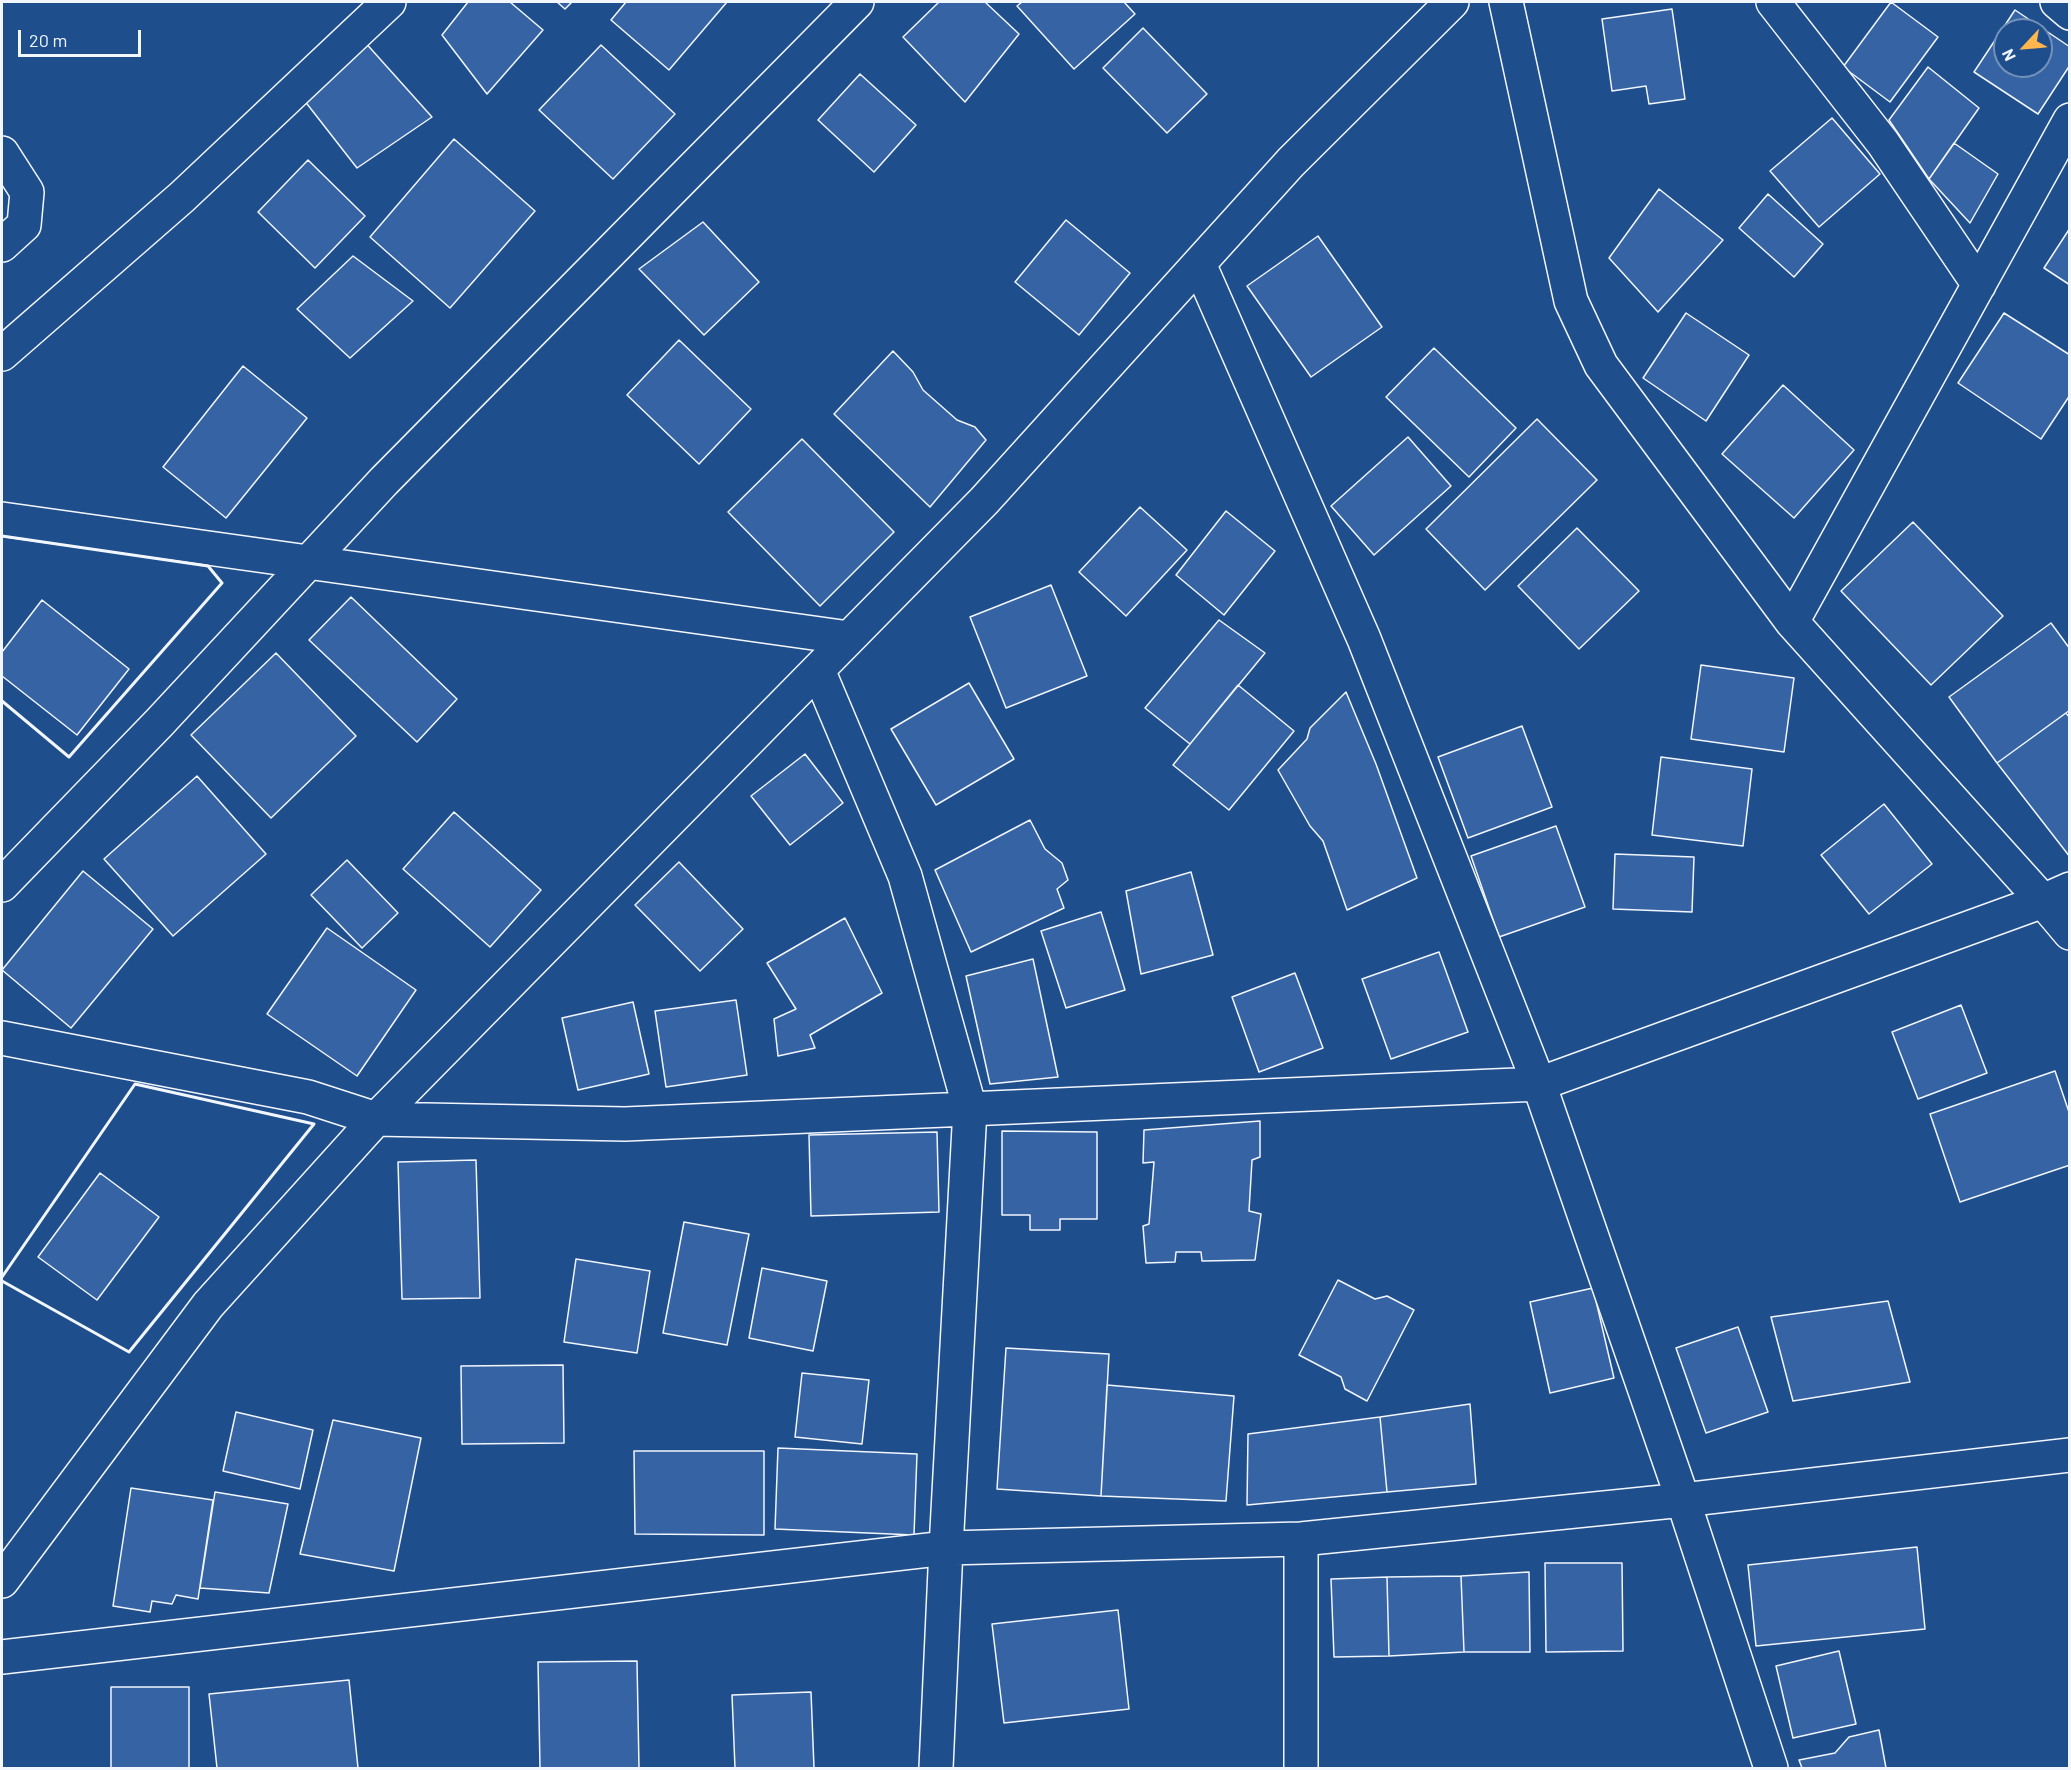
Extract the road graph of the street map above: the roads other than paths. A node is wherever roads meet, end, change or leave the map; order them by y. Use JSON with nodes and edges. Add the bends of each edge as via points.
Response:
{"nodes":[{"id":1,"x":389,"y":2,"type":"edge"},
{"id":2,"x":857,"y":2,"type":"edge"},
{"id":3,"x":1452,"y":2,"type":"edge"},
{"id":4,"x":1506,"y":2,"type":"edge"},
{"id":5,"x":1773,"y":2,"type":"edge"},
{"id":6,"x":2057,"y":2,"type":"edge"},
{"id":7,"x":2070,"y":13,"type":"edge"},
{"id":8,"x":2070,"y":120,"type":"edge"},
{"id":9,"x":2,"y":153,"type":"edge"},
{"id":10,"x":2,"y":245,"type":"edge"},
{"id":11,"x":1200,"y":266,"type":"junction"},
{"id":12,"x":1979,"y":285,"type":"junction"},
{"id":13,"x":2,"y":354,"type":"edge"},
{"id":14,"x":2,"y":519,"type":"edge"},
{"id":15,"x":308,"y":563,"type":"junction"},
{"id":16,"x":1792,"y":622,"type":"junction"},
{"id":17,"x":849,"y":638,"type":"junction"},
{"id":18,"x":818,"y":670,"type":"junction"},
{"id":19,"x":2,"y":885,"type":"edge"},
{"id":20,"x":2056,"y":895,"type":"edge"},
{"id":21,"x":2070,"y":933,"type":"edge"},
{"id":22,"x":2,"y":1038,"type":"edge"},
{"id":23,"x":1539,"y":1084,"type":"junction"},
{"id":24,"x":970,"y":1109,"type":"junction"},
{"id":25,"x":376,"y":1119,"type":"junction"},
{"id":26,"x":2070,"y":1455,"type":"edge"},
{"id":27,"x":1683,"y":1500,"type":"junction"},
{"id":28,"x":1301,"y":1539,"type":"junction"},
{"id":29,"x":946,"y":1548,"type":"junction"},
{"id":30,"x":2,"y":1581,"type":"edge"},
{"id":31,"x":2,"y":1657,"type":"edge"},
{"id":32,"x":936,"y":1768,"type":"edge"},
{"id":33,"x":1301,"y":1768,"type":"edge"},
{"id":34,"x":1771,"y":1768,"type":"edge"}],
"edges":[{"from":1,"to":13,"type":"street","via":[[182,197]]},
{"from":2,"to":15,"type":"street","via":[[384,481]]},
{"from":3,"to":11,"type":"street","via":[[1291,162]]},
{"from":4,"to":16,"type":"street","via":[[1571,301],[1601,365]]},
{"from":5,"to":12,"type":"street","via":[[1883,143]]},
{"from":6,"to":7,"type":"street"},
{"from":8,"to":12,"type":"street"},
{"from":9,"to":10,"type":"street","via":[[27,192],[24,225]]},
{"from":11,"to":17,"type":"street","via":[[984,501]]},
{"from":11,"to":23,"type":"street","via":[[1364,639]]},
{"from":12,"to":16,"type":"street"},
{"from":14,"to":15,"type":"street"},
{"from":15,"to":17,"type":"street"},
{"from":15,"to":19,"type":"street"},
{"from":16,"to":20,"type":"street"},
{"from":17,"to":18,"type":"street"},
{"from":18,"to":24,"type":"street","via":[[905,876]]},
{"from":18,"to":25,"type":"street"},
{"from":20,"to":21,"type":"street"},
{"from":20,"to":23,"type":"street"},
{"from":22,"to":25,"type":"street","via":[[308,1097]]},
{"from":23,"to":24,"type":"street"},
{"from":23,"to":27,"type":"street"},
{"from":24,"to":25,"type":"street","via":[[625,1124]]},
{"from":24,"to":29,"type":"street"},
{"from":25,"to":30,"type":"street","via":[[208,1305]]},
{"from":26,"to":27,"type":"street"},
{"from":27,"to":28,"type":"street"},
{"from":27,"to":34,"type":"street"},
{"from":28,"to":29,"type":"street"},
{"from":28,"to":33,"type":"street"},
{"from":29,"to":31,"type":"street"},
{"from":29,"to":32,"type":"street"}]}
